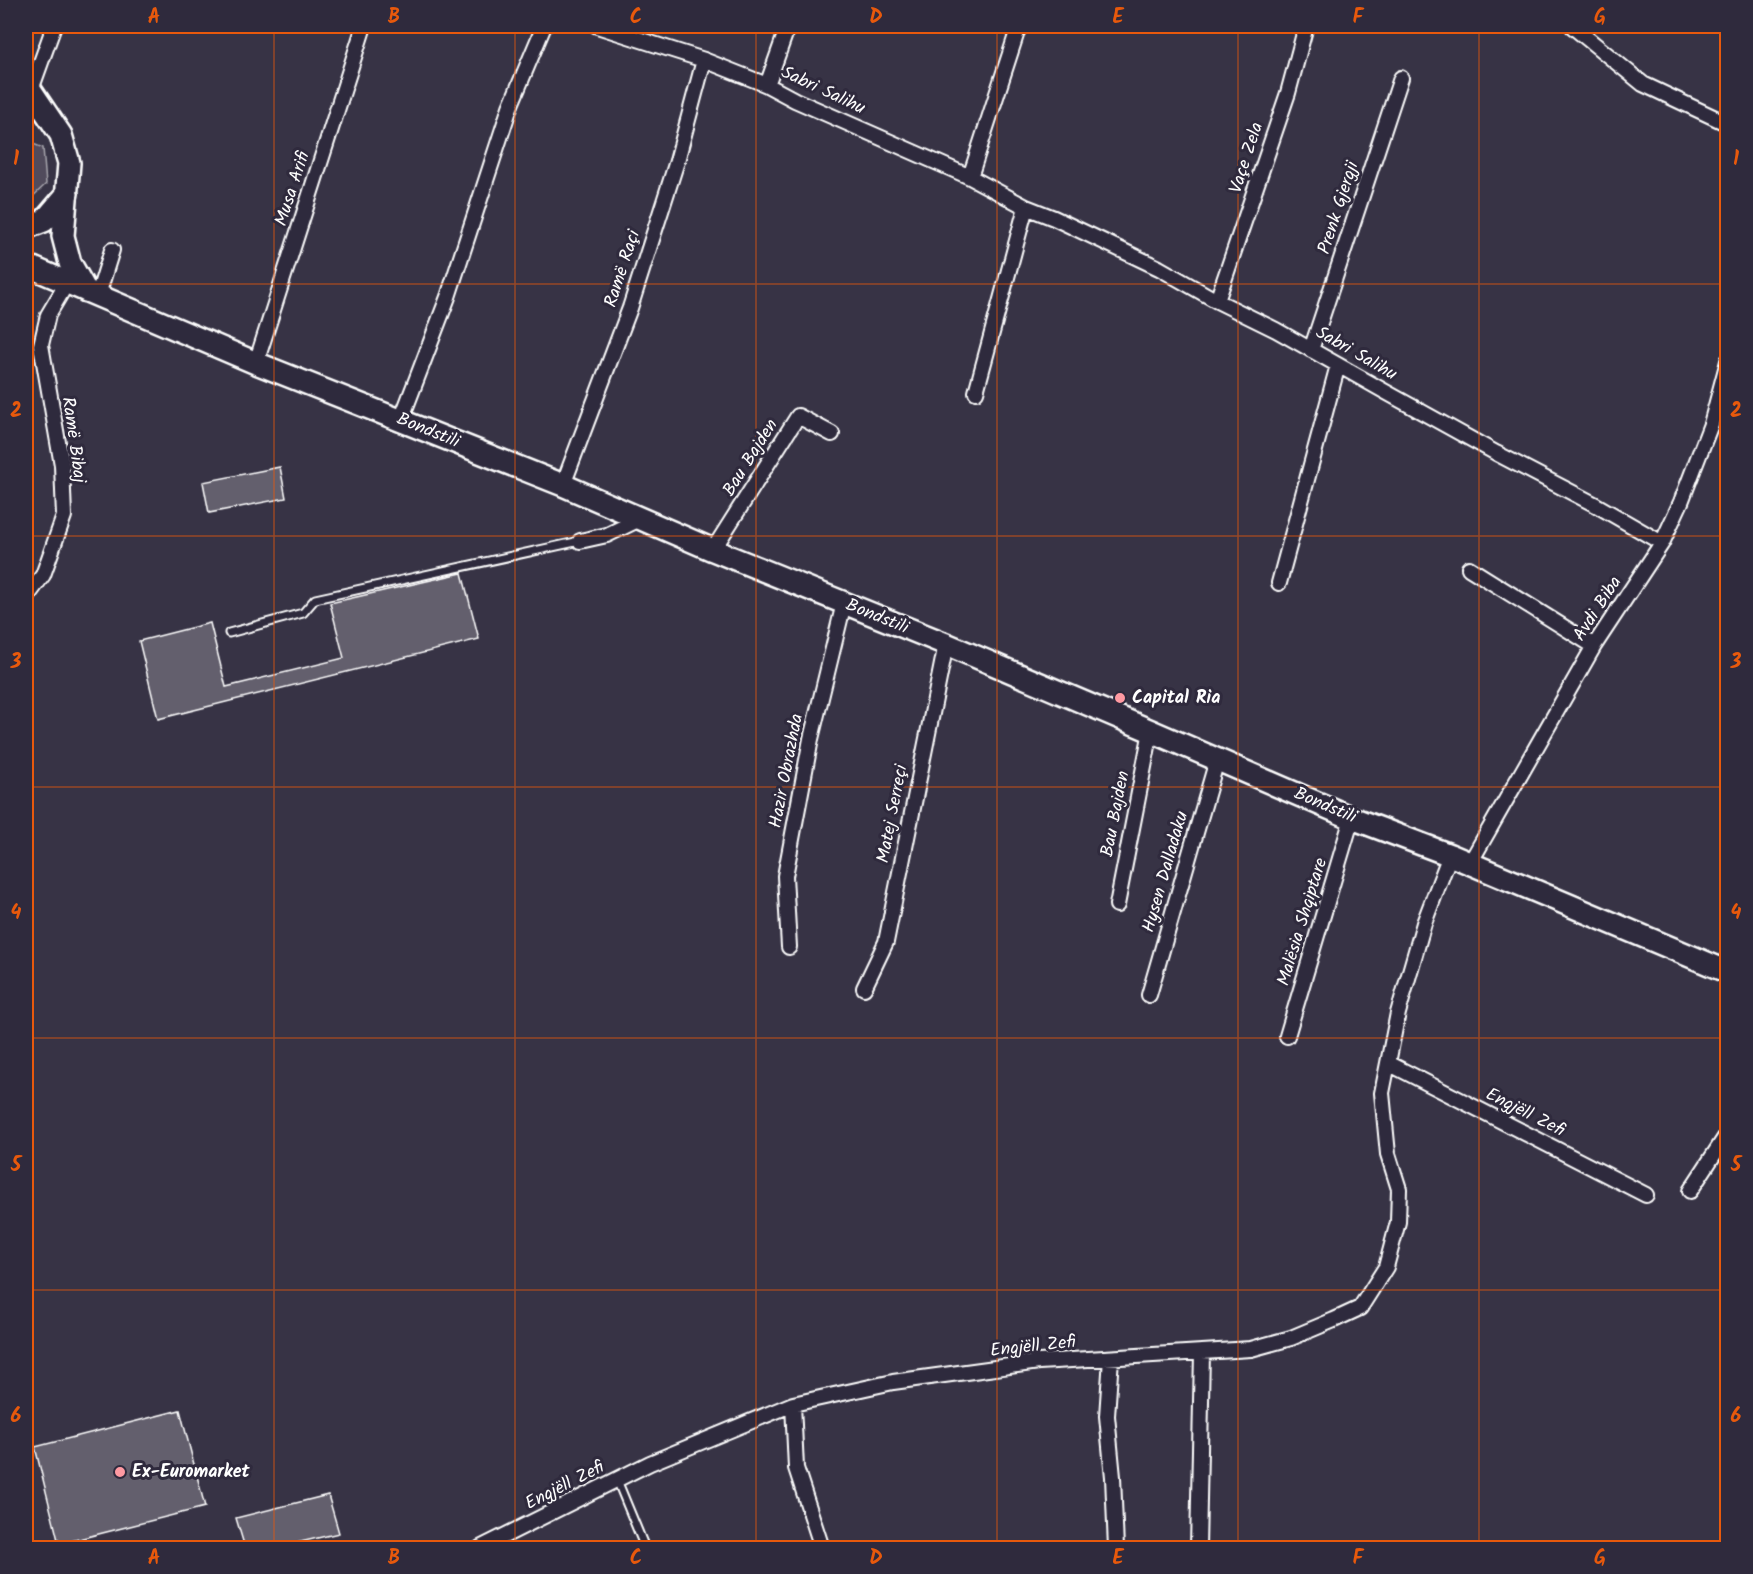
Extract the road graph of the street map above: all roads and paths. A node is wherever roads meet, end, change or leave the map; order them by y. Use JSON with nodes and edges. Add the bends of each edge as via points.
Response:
{"nodes":[{"id":1,"x":54,"y":26,"type":"edge"},
{"id":2,"x":364,"y":26,"type":"edge"},
{"id":3,"x":544,"y":26,"type":"edge"},
{"id":4,"x":597,"y":26,"type":"edge"},
{"id":5,"x":788,"y":26,"type":"edge"},
{"id":6,"x":1019,"y":26,"type":"edge"},
{"id":7,"x":1306,"y":26,"type":"edge"},
{"id":8,"x":1572,"y":26,"type":"edge"},
{"id":9,"x":704,"y":60,"type":"junction"},
{"id":10,"x":1401,"y":78,"type":"dead end"},
{"id":11,"x":767,"y":85,"type":"junction"},
{"id":12,"x":28,"y":86,"type":"edge"},
{"id":13,"x":1728,"y":124,"type":"edge"},
{"id":14,"x":970,"y":177,"type":"junction"},
{"id":15,"x":67,"y":194,"type":"junction"},
{"id":16,"x":1026,"y":207,"type":"junction"},
{"id":17,"x":26,"y":228,"type":"edge"},
{"id":18,"x":112,"y":250,"type":"dead end"},
{"id":19,"x":26,"y":266,"type":"edge"},
{"id":20,"x":84,"y":290,"type":"junction"},
{"id":21,"x":1217,"y":301,"type":"junction"},
{"id":22,"x":1311,"y":350,"type":"junction"},
{"id":23,"x":1728,"y":361,"type":"edge"},
{"id":24,"x":256,"y":363,"type":"junction"},
{"id":25,"x":1338,"y":365,"type":"junction"},
{"id":26,"x":976,"y":392,"type":"dead end"},
{"id":27,"x":401,"y":420,"type":"junction"},
{"id":28,"x":832,"y":434,"type":"dead end"},
{"id":29,"x":563,"y":485,"type":"junction"},
{"id":30,"x":642,"y":518,"type":"junction"},
{"id":31,"x":580,"y":541,"type":"joint"},
{"id":32,"x":1662,"y":543,"type":"junction"},
{"id":33,"x":713,"y":550,"type":"junction"},
{"id":34,"x":1469,"y":568,"type":"dead end"},
{"id":35,"x":1278,"y":583,"type":"dead end"},
{"id":36,"x":26,"y":598,"type":"edge"},
{"id":37,"x":844,"y":603,"type":"junction"},
{"id":38,"x":229,"y":633,"type":"dead end"},
{"id":39,"x":946,"y":644,"type":"junction"},
{"id":40,"x":1594,"y":646,"type":"junction"},
{"id":41,"x":1151,"y":731,"type":"junction"},
{"id":42,"x":1216,"y":760,"type":"junction"},
{"id":43,"x":1352,"y":818,"type":"junction"},
{"id":44,"x":1450,"y":855,"type":"junction"},
{"id":45,"x":1470,"y":863,"type":"junction"},
{"id":46,"x":1117,"y":905,"type":"dead end"},
{"id":47,"x":789,"y":947,"type":"dead end"},
{"id":48,"x":1728,"y":972,"type":"edge"},
{"id":49,"x":864,"y":987,"type":"dead end"},
{"id":50,"x":1149,"y":995,"type":"dead end"},
{"id":51,"x":1287,"y":1036,"type":"dead end"},
{"id":52,"x":1388,"y":1063,"type":"junction"},
{"id":53,"x":1728,"y":1133,"type":"edge"},
{"id":54,"x":1690,"y":1191,"type":"dead end"},
{"id":55,"x":1646,"y":1195,"type":"dead end"},
{"id":56,"x":1202,"y":1353,"type":"junction"},
{"id":57,"x":1111,"y":1358,"type":"junction"},
{"id":58,"x":793,"y":1404,"type":"junction"},
{"id":59,"x":617,"y":1480,"type":"junction"},
{"id":60,"x":480,"y":1548,"type":"edge"},
{"id":61,"x":645,"y":1548,"type":"edge"},
{"id":62,"x":822,"y":1548,"type":"edge"},
{"id":63,"x":1116,"y":1548,"type":"edge"},
{"id":64,"x":1198,"y":1548,"type":"edge"}],
"edges":[{"from":1,"to":12,"type":"street"},
{"from":2,"to":24,"type":"street","name":"Musa Arifi"},
{"from":3,"to":27,"type":"street","via":[[510,107],[448,297]]},
{"from":4,"to":9,"type":"street","name":"Sabri Salihu"},
{"from":5,"to":11,"type":"street"},
{"from":6,"to":14,"type":"street"},
{"from":7,"to":21,"type":"street","name":"Vaçe Zela","via":[[1288,93]]},
{"from":8,"to":13,"type":"street","via":[[1643,84]]},
{"from":9,"to":11,"type":"street","name":"Sabri Salihu"},
{"from":9,"to":29,"type":"street","name":"Ramë Raçi","via":[[677,161],[630,308]]},
{"from":10,"to":22,"type":"street","name":"Prenk Gjergji"},
{"from":11,"to":14,"type":"street","name":"Sabri Salihu"},
{"from":12,"to":15,"type":"main road","via":[[61,135],[69,163]]},
{"from":14,"to":16,"type":"street","name":"Sabri Salihu"},
{"from":15,"to":17,"type":"main road","via":[[44,221]]},
{"from":15,"to":20,"type":"main road","via":[[63,236],[69,263]]},
{"from":16,"to":21,"type":"street","name":"Sabri Salihu","via":[[1159,268]]},
{"from":16,"to":26,"type":"street"},
{"from":18,"to":20,"type":"street"},
{"from":19,"to":20,"type":"main road","name":"Bondstili"},
{"from":20,"to":24,"type":"main road","name":"Bondstili"},
{"from":20,"to":36,"type":"street","name":"Ramë Bibaj","via":[[48,315],[41,345],[62,465],[64,516],[43,575]]},
{"from":21,"to":22,"type":"street","name":"Sabri Salihu"},
{"from":22,"to":25,"type":"street","name":"Sabri Salihu"},
{"from":23,"to":32,"type":"street","name":"Avdi Biba","via":[[1711,424]]},
{"from":24,"to":27,"type":"main road","name":"Bondstili"},
{"from":25,"to":32,"type":"street","name":"Sabri Salihu"},
{"from":25,"to":35,"type":"street"},
{"from":27,"to":29,"type":"main road","name":"Bondstili"},
{"from":28,"to":33,"type":"street","name":"Bau Bajden","via":[[798,416]]},
{"from":29,"to":30,"type":"main road","name":"Bondstili"},
{"from":30,"to":31,"type":"street","via":[[607,535]]},
{"from":30,"to":33,"type":"main road","name":"Bondstili"},
{"from":31,"to":38,"type":"lane","via":[[315,599],[303,613]]},
{"from":32,"to":40,"type":"street","name":"Avdi Biba"},
{"from":33,"to":37,"type":"main road","name":"Bondstili"},
{"from":34,"to":40,"type":"street"},
{"from":37,"to":39,"type":"main road","name":"Bondstili"},
{"from":37,"to":47,"type":"street","name":"Hazir Obrazhda","via":[[811,739],[785,876]]},
{"from":39,"to":41,"type":"main road","name":"Bondstili"},
{"from":39,"to":49,"type":"street","name":"Matej Serreçi","via":[[886,942]]},
{"from":40,"to":45,"type":"street","name":"Avdi Biba"},
{"from":41,"to":42,"type":"main road","name":"Bondstili"},
{"from":41,"to":46,"type":"street","name":"Bau Bajden"},
{"from":42,"to":43,"type":"main road","name":"Bondstili"},
{"from":42,"to":50,"type":"street","name":"Hysen Dalladaku"},
{"from":43,"to":44,"type":"main road","name":"Bondstili"},
{"from":43,"to":51,"type":"street","name":"Malësia Shqiptare"},
{"from":44,"to":45,"type":"main road","name":"Bondstili"},
{"from":44,"to":52,"type":"street","name":"Engjëll Zefi","via":[[1424,923]]},
{"from":45,"to":48,"type":"main road","name":"Bondstili"},
{"from":52,"to":55,"type":"street","name":"Engjëll Zefi"},
{"from":52,"to":56,"type":"street","name":"Engjëll Zefi","via":[[1382,1093],[1388,1154],[1399,1189],[1398,1221],[1386,1268],[1360,1308],[1291,1338],[1251,1349]]},
{"from":53,"to":54,"type":"street"},
{"from":56,"to":57,"type":"street","name":"Engjëll Zefi"},
{"from":56,"to":64,"type":"street"},
{"from":57,"to":58,"type":"street","name":"Engjëll Zefi","via":[[1039,1362],[894,1382]]},
{"from":57,"to":63,"type":"street","via":[[1107,1416]]},
{"from":58,"to":59,"type":"street","name":"Engjëll Zefi"},
{"from":58,"to":62,"type":"street","via":[[796,1468]]},
{"from":59,"to":60,"type":"street","name":"Engjëll Zefi"},
{"from":59,"to":61,"type":"lane"}]}
